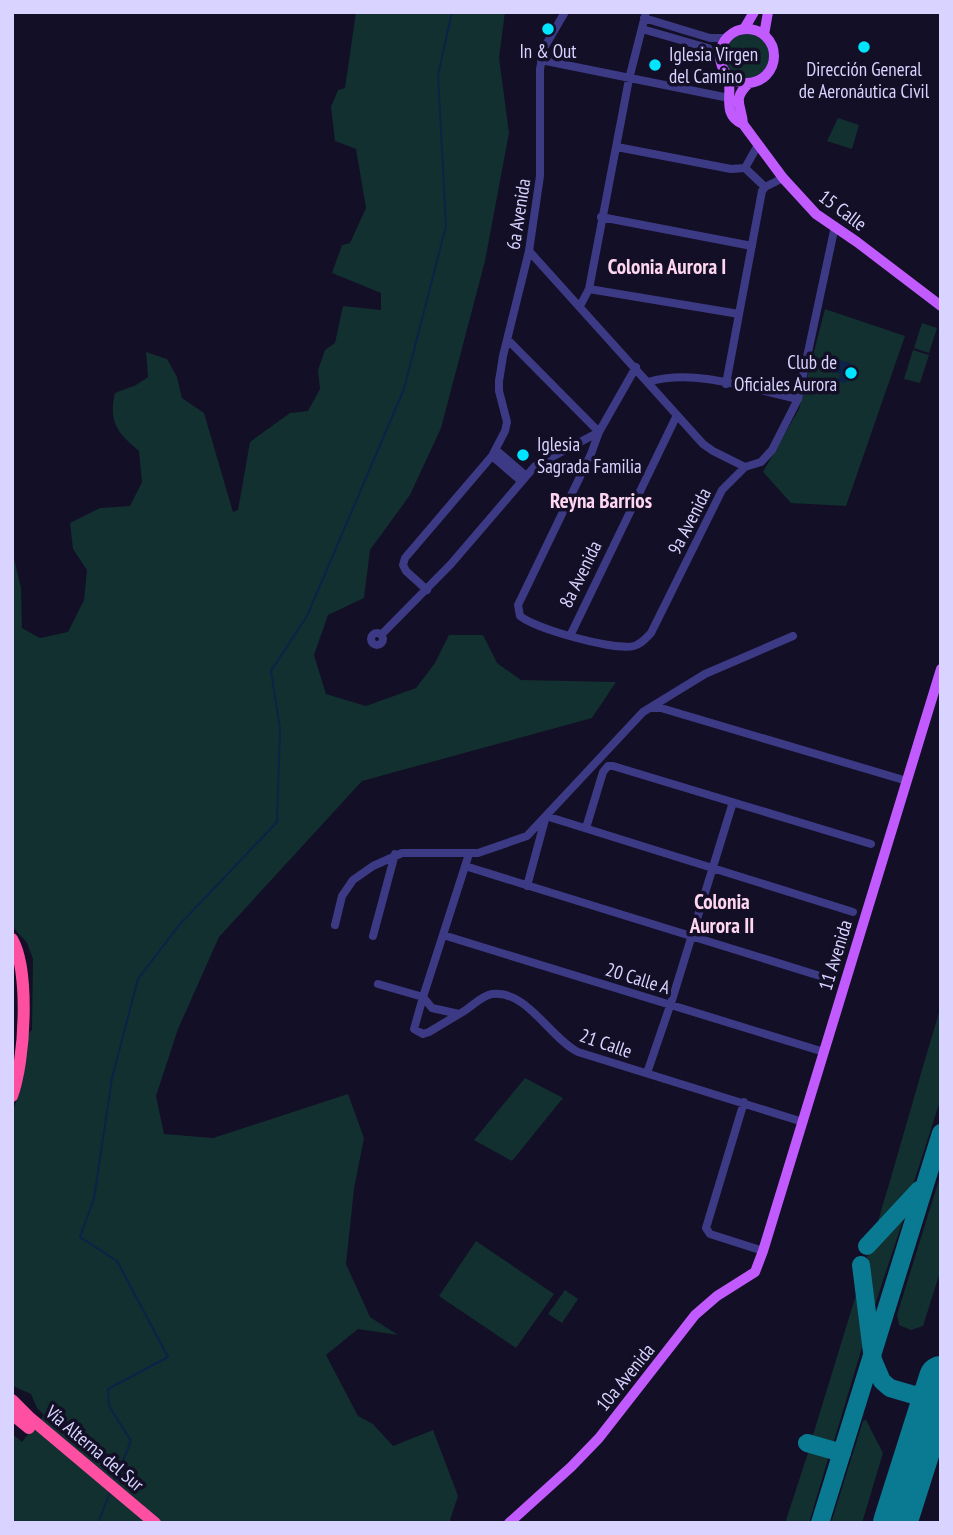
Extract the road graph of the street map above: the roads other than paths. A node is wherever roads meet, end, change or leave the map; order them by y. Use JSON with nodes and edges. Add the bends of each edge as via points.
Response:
{"nodes":[{"id":1,"x":565,"y":12,"type":"edge"},
{"id":2,"x":754,"y":12,"type":"edge"},
{"id":3,"x":768,"y":12,"type":"edge"},
{"id":4,"x":645,"y":15,"type":"edge"},
{"id":5,"x":642,"y":29,"type":"junction"},
{"id":6,"x":744,"y":29,"type":"junction"},
{"id":7,"x":764,"y":35,"type":"junction"},
{"id":8,"x":726,"y":38,"type":"junction"},
{"id":9,"x":720,"y":56,"type":"junction"},
{"id":10,"x":541,"y":60,"type":"junction"},
{"id":11,"x":728,"y":76,"type":"junction"},
{"id":12,"x":629,"y":79,"type":"junction"},
{"id":13,"x":749,"y":83,"type":"junction"},
{"id":14,"x":729,"y":98,"type":"junction"},
{"id":15,"x":743,"y":124,"type":"junction"},
{"id":16,"x":758,"y":145,"type":"junction"},
{"id":17,"x":617,"y":147,"type":"junction"},
{"id":18,"x":745,"y":169,"type":"junction"},
{"id":19,"x":783,"y":178,"type":"junction"},
{"id":20,"x":765,"y":187,"type":"junction"},
{"id":21,"x":601,"y":217,"type":"junction"},
{"id":22,"x":835,"y":226,"type":"junction"},
{"id":23,"x":752,"y":246,"type":"junction"},
{"id":24,"x":529,"y":251,"type":"junction"},
{"id":25,"x":589,"y":289,"type":"junction"},
{"id":26,"x":580,"y":306,"type":"junction"},
{"id":27,"x":941,"y":306,"type":"edge"},
{"id":28,"x":739,"y":314,"type":"junction"},
{"id":29,"x":508,"y":340,"type":"junction"},
{"id":30,"x":636,"y":367,"type":"junction"},
{"id":31,"x":648,"y":382,"type":"junction"},
{"id":32,"x":726,"y":384,"type":"junction"},
{"id":33,"x":798,"y":399,"type":"junction"},
{"id":34,"x":677,"y":415,"type":"junction"},
{"id":35,"x":599,"y":432,"type":"junction"},
{"id":36,"x":494,"y":453,"type":"junction"},
{"id":37,"x":742,"y":469,"type":"junction"},
{"id":38,"x":523,"y":477,"type":"junction"},
{"id":39,"x":427,"y":590,"type":"junction"},
{"id":40,"x":381,"y":635,"type":"dead end"},
{"id":41,"x":570,"y":636,"type":"junction"},
{"id":42,"x":793,"y":636,"type":"dead end"},
{"id":43,"x":941,"y":668,"type":"edge"},
{"id":44,"x":649,"y":708,"type":"junction"},
{"id":45,"x":907,"y":781,"type":"junction"},
{"id":46,"x":733,"y":802,"type":"junction"},
{"id":47,"x":547,"y":816,"type":"junction"},
{"id":48,"x":586,"y":828,"type":"junction"},
{"id":49,"x":871,"y":844,"type":"dead end"},
{"id":50,"x":395,"y":854,"type":"junction"},
{"id":51,"x":469,"y":854,"type":"junction"},
{"id":52,"x":465,"y":866,"type":"junction"},
{"id":53,"x":712,"y":868,"type":"junction"},
{"id":54,"x":527,"y":886,"type":"junction"},
{"id":55,"x":853,"y":912,"type":"dead end"},
{"id":56,"x":335,"y":925,"type":"dead end"},
{"id":57,"x":443,"y":935,"type":"junction"},
{"id":58,"x":373,"y":936,"type":"dead end"},
{"id":59,"x":691,"y":936,"type":"junction"},
{"id":60,"x":12,"y":939,"type":"edge"},
{"id":61,"x":833,"y":980,"type":"dead end"},
{"id":62,"x":378,"y":985,"type":"dead end"},
{"id":63,"x":423,"y":997,"type":"junction"},
{"id":64,"x":670,"y":1004,"type":"junction"},
{"id":65,"x":459,"y":1014,"type":"junction"},
{"id":66,"x":824,"y":1052,"type":"junction"},
{"id":67,"x":647,"y":1073,"type":"junction"},
{"id":68,"x":12,"y":1096,"type":"edge"},
{"id":69,"x":744,"y":1102,"type":"junction"},
{"id":70,"x":803,"y":1122,"type":"junction"},
{"id":71,"x":763,"y":1251,"type":"junction"},
{"id":72,"x":12,"y":1400,"type":"edge"},
{"id":73,"x":12,"y":1414,"type":"edge"},
{"id":74,"x":27,"y":1421,"type":"junction"},
{"id":75,"x":143,"y":1523,"type":"edge"},
{"id":76,"x":155,"y":1523,"type":"edge"},
{"id":77,"x":509,"y":1523,"type":"edge"}],
"edges":[{"from":1,"to":10,"type":"street","name":"6a Avenida"},
{"from":2,"to":6,"type":"main road"},
{"from":3,"to":7,"type":"main road"},
{"from":4,"to":5,"type":"street"},
{"from":4,"to":8,"type":"street","via":[[710,38]]},
{"from":5,"to":9,"type":"street","via":[[708,48]]},
{"from":5,"to":12,"type":"street"},
{"from":6,"to":7,"type":"main road"},
{"from":6,"to":8,"type":"main road"},
{"from":7,"to":13,"type":"main road","via":[[774,52],[772,67],[763,78]]},
{"from":8,"to":9,"type":"main road"},
{"from":9,"to":11,"type":"main road"},
{"from":10,"to":12,"type":"street"},
{"from":10,"to":24,"type":"street","name":"6a Avenida","via":[[540,176]]},
{"from":11,"to":13,"type":"main road"},
{"from":11,"to":14,"type":"main road","name":"15 Calle"},
{"from":12,"to":14,"type":"street"},
{"from":12,"to":17,"type":"street"},
{"from":13,"to":15,"type":"main road","via":[[738,100]]},
{"from":14,"to":15,"type":"main road","name":"15 Calle","via":[[732,117]]},
{"from":15,"to":16,"type":"main road","name":"15 Calle"},
{"from":16,"to":18,"type":"street"},
{"from":16,"to":19,"type":"main road","name":"15 Calle"},
{"from":17,"to":18,"type":"street"},
{"from":17,"to":21,"type":"street"},
{"from":18,"to":20,"type":"street"},
{"from":19,"to":20,"type":"street"},
{"from":19,"to":22,"type":"main road","name":"15 Calle","via":[[816,214]]},
{"from":20,"to":23,"type":"street"},
{"from":21,"to":23,"type":"street"},
{"from":21,"to":25,"type":"street"},
{"from":22,"to":27,"type":"main road","name":"15 Calle"},
{"from":22,"to":33,"type":"street","name":"9a Avenida"},
{"from":23,"to":28,"type":"street"},
{"from":24,"to":26,"type":"street"},
{"from":24,"to":29,"type":"street","name":"6a Avenida"},
{"from":25,"to":26,"type":"street"},
{"from":25,"to":28,"type":"street"},
{"from":26,"to":30,"type":"street"},
{"from":28,"to":32,"type":"street"},
{"from":29,"to":35,"type":"street"},
{"from":29,"to":36,"type":"street","name":"6a Avenida","via":[[499,391],[507,422]]},
{"from":30,"to":31,"type":"street"},
{"from":30,"to":35,"type":"street"},
{"from":31,"to":32,"type":"street","via":[[674,377]]},
{"from":31,"to":34,"type":"street"},
{"from":32,"to":33,"type":"street"},
{"from":33,"to":37,"type":"street","name":"9a Avenida","via":[[772,450],[761,462]]},
{"from":34,"to":37,"type":"street","via":[[703,444]]},
{"from":34,"to":41,"type":"street","name":"8a Avenida"},
{"from":35,"to":38,"type":"street","via":[[552,455]]},
{"from":35,"to":41,"type":"street","via":[[519,600],[518,611],[525,620]]},
{"from":36,"to":38,"type":"street"},
{"from":36,"to":39,"type":"street","via":[[405,558],[406,571]]},
{"from":37,"to":41,"type":"street","name":"9a Avenida","via":[[722,490],[651,633],[641,643],[626,647]]},
{"from":38,"to":39,"type":"street"},
{"from":39,"to":40,"type":"street"},
{"from":42,"to":44,"type":"street","via":[[705,674]]},
{"from":43,"to":45,"type":"main road","name":"11 Avenida"},
{"from":44,"to":45,"type":"street"},
{"from":44,"to":47,"type":"street"},
{"from":45,"to":66,"type":"main road","name":"11 Avenida"},
{"from":46,"to":48,"type":"street","via":[[608,766]]},
{"from":46,"to":49,"type":"street"},
{"from":46,"to":53,"type":"street"},
{"from":47,"to":48,"type":"street"},
{"from":47,"to":51,"type":"street","via":[[519,841]]},
{"from":47,"to":54,"type":"street"},
{"from":48,"to":53,"type":"street"},
{"from":50,"to":51,"type":"street"},
{"from":50,"to":56,"type":"street","via":[[353,880],[341,897]]},
{"from":50,"to":58,"type":"street"},
{"from":51,"to":52,"type":"street"},
{"from":52,"to":54,"type":"street"},
{"from":52,"to":57,"type":"street"},
{"from":53,"to":55,"type":"street"},
{"from":53,"to":59,"type":"street"},
{"from":54,"to":59,"type":"street"},
{"from":57,"to":63,"type":"street"},
{"from":57,"to":64,"type":"street","name":"20 Calle A"},
{"from":59,"to":61,"type":"street"},
{"from":59,"to":64,"type":"street"},
{"from":60,"to":68,"type":"highway","via":[[23,968],[23,1026]]},
{"from":62,"to":63,"type":"street"},
{"from":63,"to":65,"type":"street","via":[[432,1008]]},
{"from":63,"to":65,"type":"street","name":"21 Calle","via":[[417,1032],[429,1032]]},
{"from":64,"to":66,"type":"street","name":"20 Calle A"},
{"from":64,"to":67,"type":"street"},
{"from":65,"to":67,"type":"street","name":"21 Calle","via":[[491,994],[507,996],[524,1005],[571,1049]]},
{"from":66,"to":70,"type":"main road","name":"11 Avenida"},
{"from":67,"to":69,"type":"street","name":"21 Calle"},
{"from":69,"to":70,"type":"street","name":"21 Calle"},
{"from":69,"to":71,"type":"street","via":[[706,1228],[710,1234]]},
{"from":70,"to":71,"type":"main road","name":"11 Avenida"},
{"from":71,"to":77,"type":"main road","name":"10a Avenida","via":[[755,1272],[695,1315],[599,1437]]},
{"from":72,"to":74,"type":"highway","name":"Vía Alterna del Sur"},
{"from":73,"to":74,"type":"highway","name":"Vía Alterna del Sur"},
{"from":74,"to":75,"type":"highway","name":"Vía Alterna del Sur"},
{"from":74,"to":76,"type":"highway","name":"Vía Alterna del Sur"}]}
